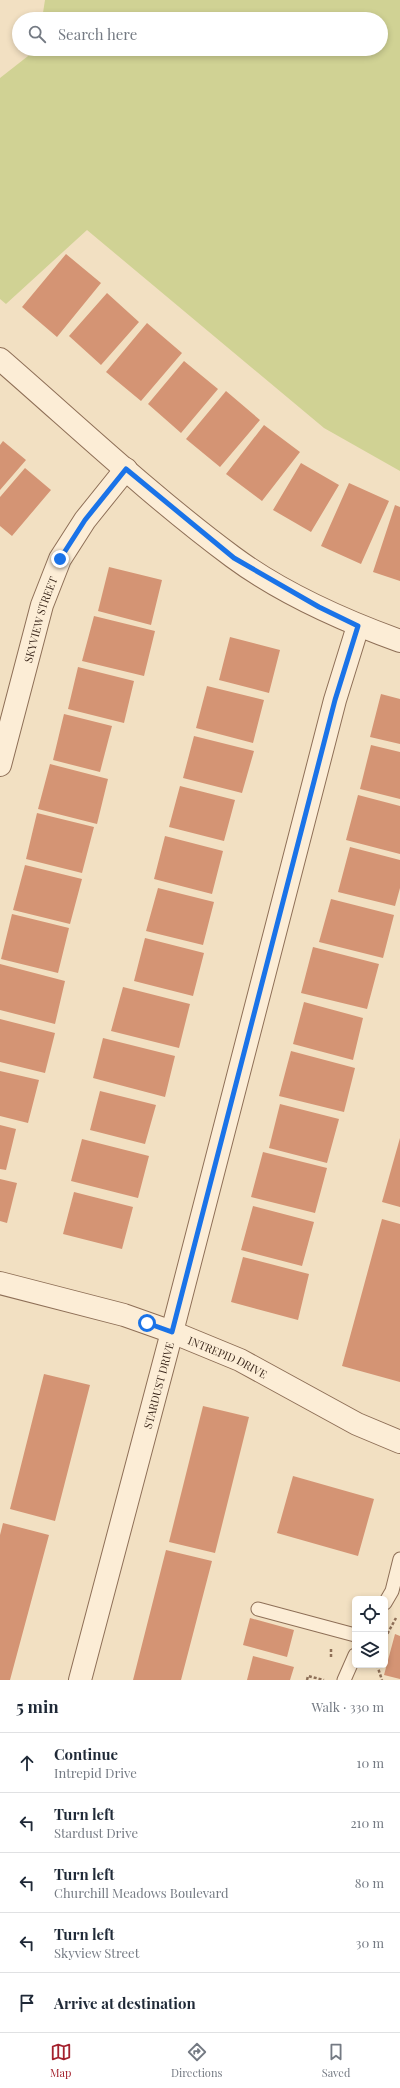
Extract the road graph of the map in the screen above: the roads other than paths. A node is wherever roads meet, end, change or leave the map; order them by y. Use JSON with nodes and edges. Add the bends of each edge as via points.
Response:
{"nodes":[{"id":1,"x":0,"y":359,"type":"edge"},
{"id":2,"x":126,"y":469,"type":"junction"},
{"id":3,"x":358,"y":626,"type":"junction"},
{"id":4,"x":400,"y":641,"type":"edge"},
{"id":5,"x":0,"y":765,"type":"edge"},
{"id":6,"x":0,"y":1283,"type":"edge"},
{"id":7,"x":172,"y":1332,"type":"junction"},
{"id":8,"x":400,"y":1442,"type":"edge"},
{"id":9,"x":400,"y":1559,"type":"edge"},
{"id":10,"x":388,"y":1598,"type":"edge"},
{"id":11,"x":258,"y":1609,"type":"dead end"},
{"id":12,"x":352,"y":1634,"type":"edge"},
{"id":13,"x":352,"y":1663,"type":"edge"},
{"id":14,"x":80,"y":1680,"type":"edge"},
{"id":15,"x":344,"y":1680,"type":"edge"}],
"edges":[{"from":1,"to":2,"type":"street"},
{"from":2,"to":3,"type":"street","via":[[234,558],[319,607]]},
{"from":2,"to":5,"type":"street","name":"SKYVIEW STREET","via":[[85,520],[60,559],[42,605]]},
{"from":3,"to":4,"type":"street"},
{"from":3,"to":7,"type":"street","name":"STARDUST DRIVE","via":[[335,700]]},
{"from":6,"to":7,"type":"street","name":"INTREPID DRIVE","via":[[124,1315]]},
{"from":7,"to":8,"type":"street","name":"INTREPID DRIVE","via":[[240,1360],[357,1424]]},
{"from":7,"to":14,"type":"street","name":"STARDUST DRIVE"},
{"from":9,"to":10,"type":"lane"},
{"from":11,"to":12,"type":"lane"},
{"from":13,"to":15,"type":"lane"}]}
